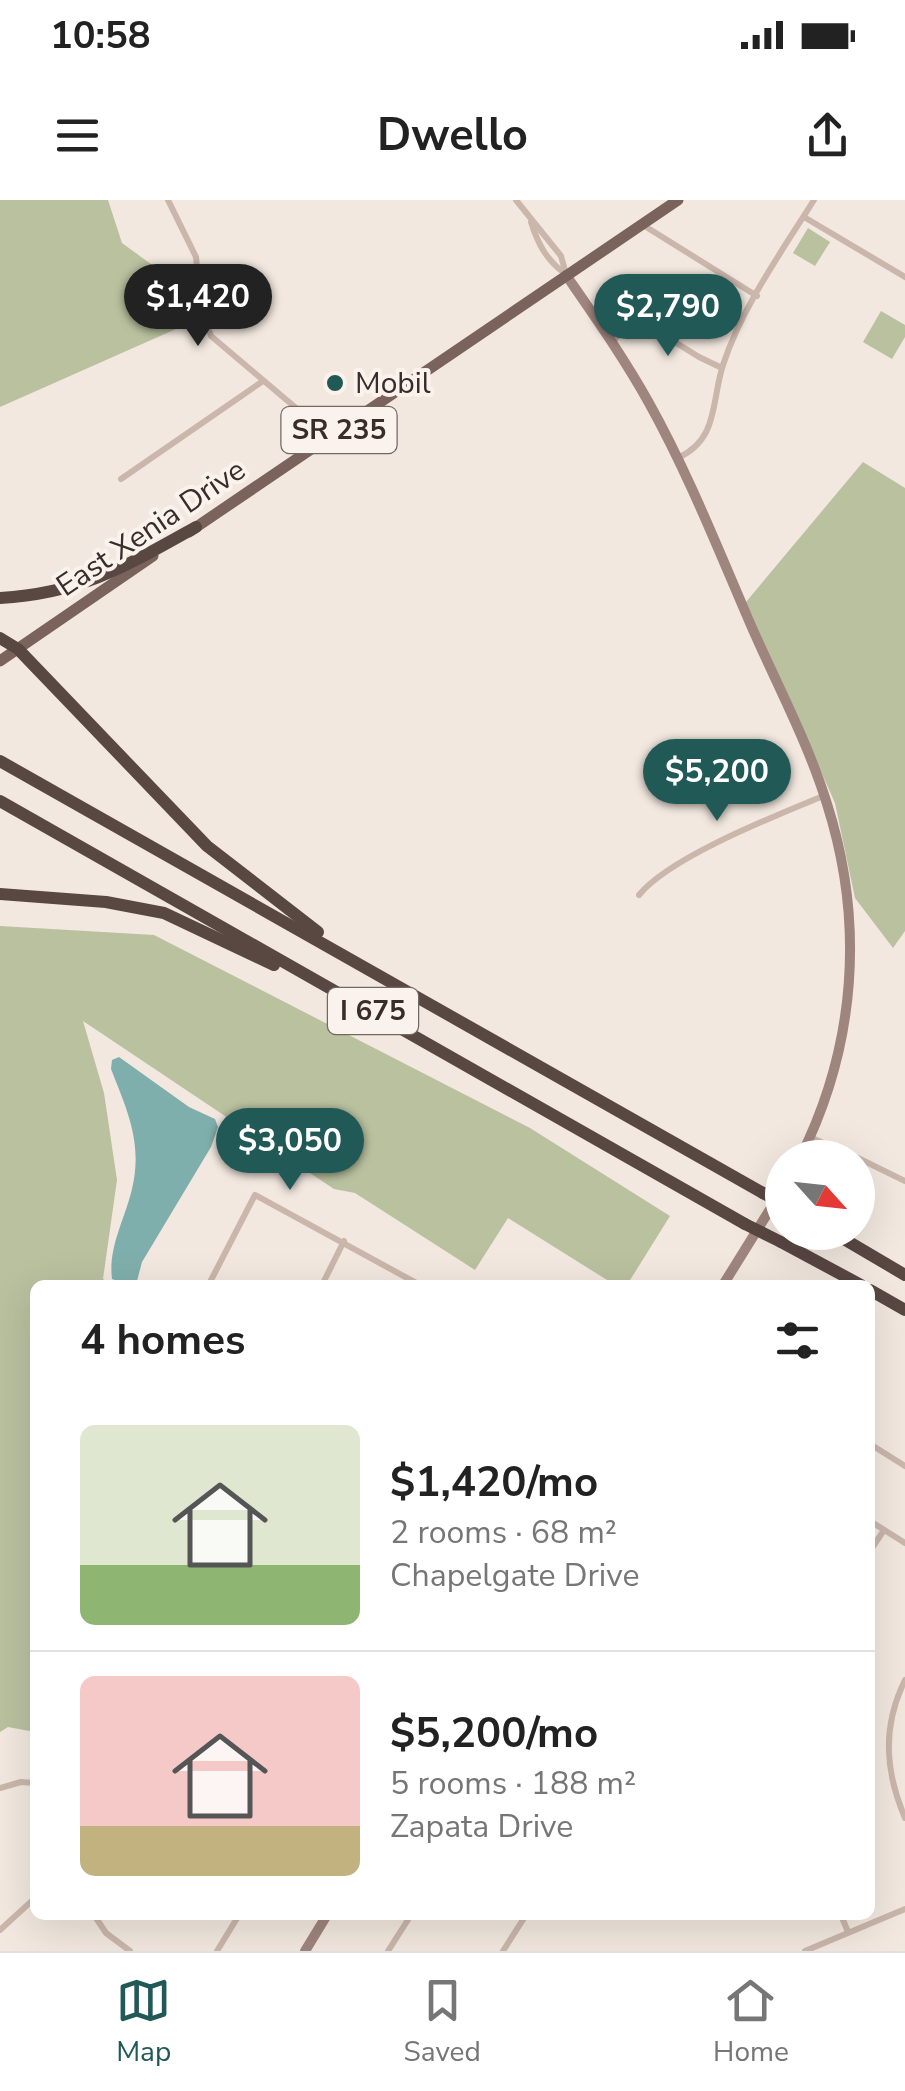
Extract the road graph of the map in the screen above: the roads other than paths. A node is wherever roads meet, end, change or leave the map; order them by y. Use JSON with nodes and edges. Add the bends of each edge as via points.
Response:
{"nodes":[{"id":1,"x":168,"y":200,"type":"edge"},
{"id":2,"x":516,"y":200,"type":"edge"},
{"id":3,"x":678,"y":200,"type":"edge"},
{"id":4,"x":814,"y":200,"type":"edge"},
{"id":5,"x":804,"y":217,"type":"junction"},
{"id":6,"x":642,"y":224,"type":"junction"},
{"id":7,"x":566,"y":276,"type":"junction"},
{"id":8,"x":905,"y":277,"type":"edge"},
{"id":9,"x":757,"y":296,"type":"junction"},
{"id":10,"x":613,"y":342,"type":"junction"},
{"id":11,"x":722,"y":368,"type":"junction"},
{"id":12,"x":263,"y":381,"type":"junction"},
{"id":13,"x":319,"y":444,"type":"junction"},
{"id":14,"x":677,"y":458,"type":"junction"},
{"id":15,"x":122,"y":479,"type":"dead end"},
{"id":16,"x":196,"y":527,"type":"junction"},
{"id":17,"x":0,"y":598,"type":"edge"},
{"id":18,"x":0,"y":638,"type":"edge"},
{"id":19,"x":18,"y":650,"type":"junction"},
{"id":20,"x":0,"y":662,"type":"edge"},
{"id":21,"x":0,"y":761,"type":"edge"},
{"id":22,"x":824,"y":796,"type":"junction"},
{"id":23,"x":0,"y":801,"type":"edge"},
{"id":24,"x":0,"y":894,"type":"edge"},
{"id":25,"x":639,"y":895,"type":"dead end"},
{"id":26,"x":395,"y":984,"type":"junction"},
{"id":27,"x":465,"y":1062,"type":"junction"},
{"id":28,"x":810,"y":1137,"type":"junction"},
{"id":29,"x":809,"y":1140,"type":"edge"},
{"id":30,"x":817,"y":1140,"type":"edge"},
{"id":31,"x":875,"y":1167,"type":"edge"},
{"id":32,"x":905,"y":1181,"type":"edge"},
{"id":33,"x":765,"y":1194,"type":"edge"},
{"id":34,"x":765,"y":1217,"type":"edge"},
{"id":35,"x":344,"y":1241,"type":"junction"},
{"id":36,"x":863,"y":1250,"type":"edge"},
{"id":37,"x":905,"y":1275,"type":"edge"},
{"id":38,"x":211,"y":1280,"type":"edge"},
{"id":39,"x":324,"y":1280,"type":"edge"},
{"id":40,"x":411,"y":1280,"type":"edge"},
{"id":41,"x":726,"y":1280,"type":"edge"},
{"id":42,"x":852,"y":1280,"type":"edge"},
{"id":43,"x":875,"y":1293,"type":"edge"},
{"id":44,"x":905,"y":1310,"type":"edge"},
{"id":45,"x":875,"y":1447,"type":"edge"},
{"id":46,"x":905,"y":1466,"type":"edge"},
{"id":47,"x":875,"y":1524,"type":"edge"},
{"id":48,"x":884,"y":1530,"type":"junction"},
{"id":49,"x":875,"y":1544,"type":"edge"},
{"id":50,"x":905,"y":1544,"type":"edge"},
{"id":51,"x":905,"y":1680,"type":"edge"},
{"id":52,"x":30,"y":1783,"type":"edge"},
{"id":53,"x":0,"y":1788,"type":"edge"},
{"id":54,"x":905,"y":1818,"type":"edge"},
{"id":55,"x":30,"y":1903,"type":"edge"},
{"id":56,"x":905,"y":1909,"type":"edge"},
{"id":57,"x":97,"y":1920,"type":"edge"},
{"id":58,"x":236,"y":1920,"type":"edge"},
{"id":59,"x":325,"y":1920,"type":"edge"},
{"id":60,"x":408,"y":1920,"type":"edge"},
{"id":61,"x":523,"y":1920,"type":"edge"},
{"id":62,"x":843,"y":1920,"type":"edge"},
{"id":63,"x":0,"y":1930,"type":"edge"},
{"id":64,"x":848,"y":1933,"type":"junction"},
{"id":65,"x":130,"y":1951,"type":"edge"},
{"id":66,"x":217,"y":1951,"type":"edge"},
{"id":67,"x":305,"y":1951,"type":"edge"},
{"id":68,"x":388,"y":1951,"type":"edge"},
{"id":69,"x":503,"y":1951,"type":"edge"},
{"id":70,"x":805,"y":1951,"type":"edge"}],
"edges":[{"from":1,"to":12,"type":"street","via":[[196,257],[206,328]]},
{"from":2,"to":7,"type":"street","via":[[537,242]]},
{"from":3,"to":6,"type":"main road","name":"East Xenia Drive","number":"SR 235"},
{"from":4,"to":5,"type":"street"},
{"from":5,"to":8,"type":"street"},
{"from":5,"to":9,"type":"street"},
{"from":6,"to":7,"type":"main road","name":"East Xenia Drive","number":"SR 235"},
{"from":6,"to":9,"type":"street"},
{"from":7,"to":10,"type":"main road"},
{"from":7,"to":13,"type":"main road","name":"East Xenia Drive","number":"SR 235"},
{"from":9,"to":11,"type":"street"},
{"from":10,"to":11,"type":"street","via":[[636,318]]},
{"from":10,"to":14,"type":"main road"},
{"from":11,"to":14,"type":"street","via":[[707,435]]},
{"from":12,"to":13,"type":"street","via":[[296,408]]},
{"from":12,"to":15,"type":"street"},
{"from":13,"to":16,"type":"main road","name":"East Xenia Drive","number":"SR 235"},
{"from":14,"to":22,"type":"main road"},
{"from":16,"to":17,"type":"highway","via":[[100,578]]},
{"from":16,"to":19,"type":"main road","name":"East Xenia Drive","number":"SR 235"},
{"from":18,"to":19,"type":"highway"},
{"from":19,"to":20,"type":"main road","name":"East Xenia Drive","number":"SR 235"},
{"from":19,"to":26,"type":"highway","via":[[207,846]]},
{"from":21,"to":26,"type":"highway","number":"I 675"},
{"from":22,"to":25,"type":"street","via":[[653,878]]},
{"from":22,"to":28,"type":"main road","via":[[846,879],[851,964],[838,1055]]},
{"from":23,"to":27,"type":"highway","number":"I 675"},
{"from":24,"to":27,"type":"highway","via":[[164,913]]},
{"from":26,"to":33,"type":"highway","number":"I 675","bridge":true},
{"from":27,"to":42,"type":"highway","number":"I 675","bridge":true},
{"from":28,"to":29,"type":"main road"},
{"from":28,"to":30,"type":"street"},
{"from":31,"to":32,"type":"street"},
{"from":34,"to":41,"type":"main road"},
{"from":35,"to":38,"type":"street","via":[[254,1195]]},
{"from":35,"to":39,"type":"street"},
{"from":35,"to":40,"type":"street"},
{"from":36,"to":37,"type":"highway"},
{"from":43,"to":44,"type":"highway"},
{"from":45,"to":46,"type":"street"},
{"from":47,"to":48,"type":"street"},
{"from":48,"to":49,"type":"street"},
{"from":48,"to":50,"type":"street"},
{"from":51,"to":54,"type":"street","via":[[888,1750]]},
{"from":52,"to":53,"type":"street"},
{"from":55,"to":63,"type":"street"},
{"from":56,"to":64,"type":"street"},
{"from":57,"to":65,"type":"street"},
{"from":58,"to":66,"type":"street"},
{"from":59,"to":67,"type":"main road"},
{"from":60,"to":68,"type":"street"},
{"from":61,"to":69,"type":"street"},
{"from":62,"to":64,"type":"street"},
{"from":64,"to":70,"type":"street"}]}
